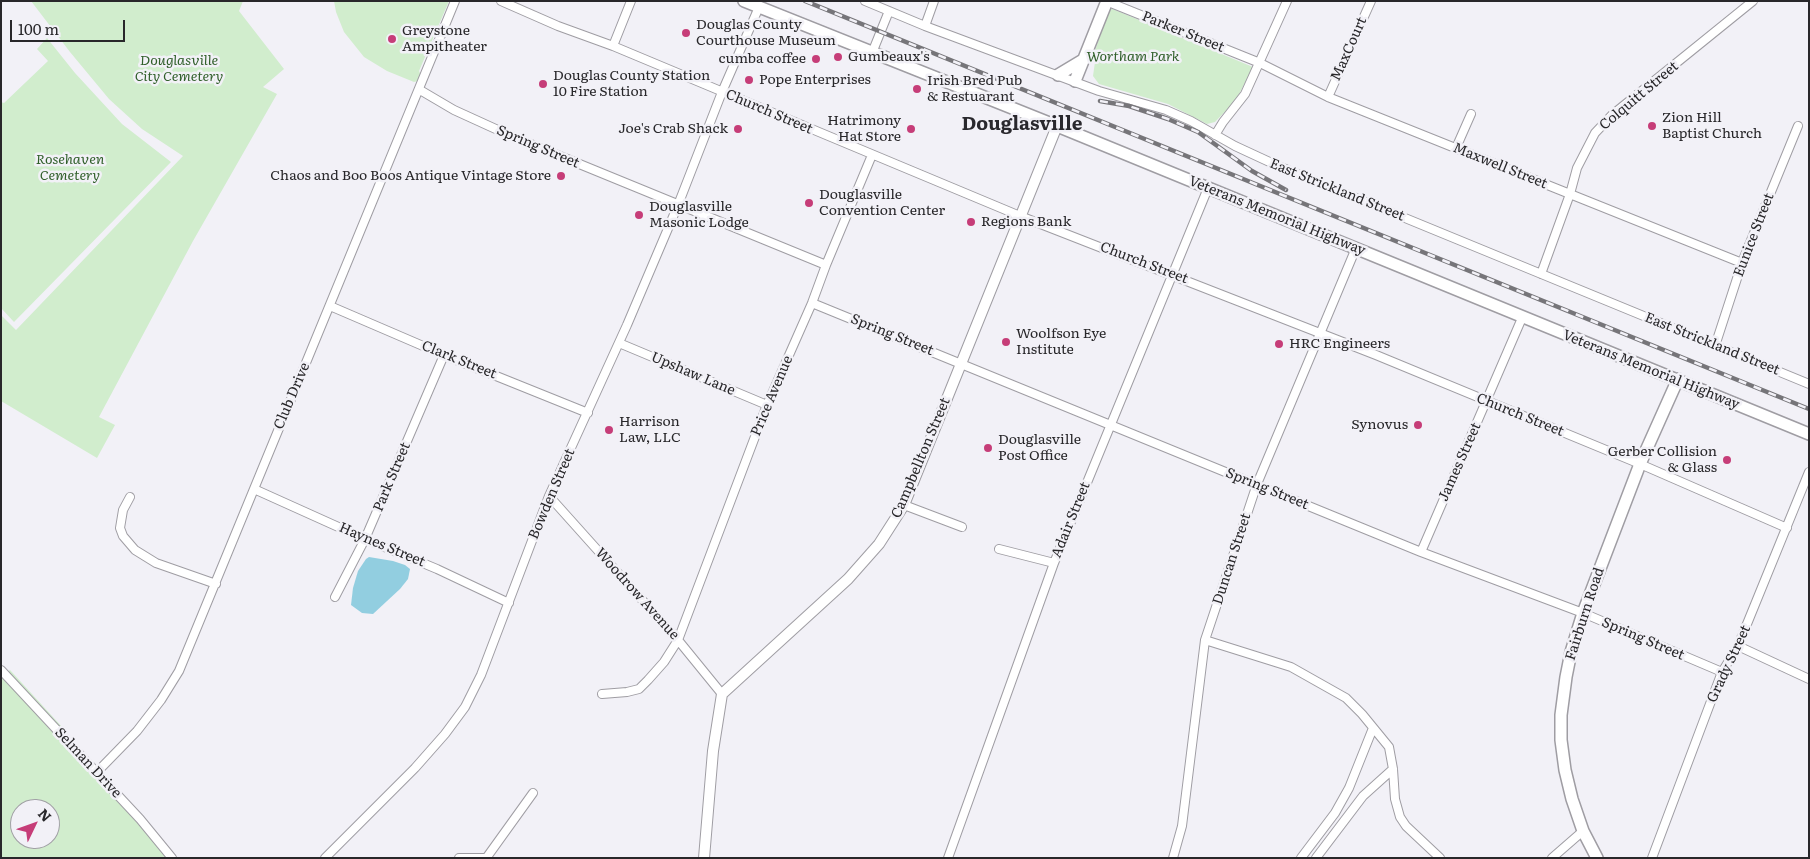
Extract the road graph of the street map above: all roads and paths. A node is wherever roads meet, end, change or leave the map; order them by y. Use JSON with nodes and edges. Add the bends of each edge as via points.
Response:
{"nodes":[{"id":1,"x":455,"y":1,"type":"edge"},
{"id":2,"x":500,"y":1,"type":"edge"},
{"id":3,"x":631,"y":1,"type":"edge"},
{"id":4,"x":744,"y":1,"type":"edge"},
{"id":5,"x":865,"y":1,"type":"edge"},
{"id":6,"x":934,"y":1,"type":"edge"},
{"id":7,"x":1107,"y":1,"type":"edge"},
{"id":8,"x":1288,"y":1,"type":"edge"},
{"id":9,"x":1371,"y":1,"type":"edge"},
{"id":10,"x":1753,"y":1,"type":"edge"},
{"id":11,"x":759,"y":7,"type":"junction"},
{"id":12,"x":889,"y":11,"type":"junction"},
{"id":13,"x":924,"y":26,"type":"junction"},
{"id":14,"x":613,"y":46,"type":"junction"},
{"id":15,"x":872,"y":53,"type":"junction"},
{"id":16,"x":1083,"y":60,"type":"junction"},
{"id":17,"x":1260,"y":64,"type":"junction"},
{"id":18,"x":1058,"y":75,"type":"junction"},
{"id":19,"x":1075,"y":81,"type":"junction"},
{"id":20,"x":420,"y":90,"type":"junction"},
{"id":21,"x":722,"y":92,"type":"junction"},
{"id":22,"x":1328,"y":97,"type":"junction"},
{"id":23,"x":1471,"y":114,"type":"dead end"},
{"id":24,"x":1057,"y":126,"type":"junction"},
{"id":25,"x":1798,"y":126,"type":"dead end"},
{"id":26,"x":1215,"y":135,"type":"junction"},
{"id":27,"x":1456,"y":148,"type":"junction"},
{"id":28,"x":872,"y":155,"type":"junction"},
{"id":29,"x":1208,"y":188,"type":"junction"},
{"id":30,"x":1570,"y":194,"type":"junction"},
{"id":31,"x":678,"y":205,"type":"junction"},
{"id":32,"x":1020,"y":216,"type":"junction"},
{"id":33,"x":1356,"y":248,"type":"junction"},
{"id":34,"x":1742,"y":263,"type":"junction"},
{"id":35,"x":826,"y":265,"type":"junction"},
{"id":36,"x":1172,"y":274,"type":"junction"},
{"id":37,"x":1541,"y":274,"type":"junction"},
{"id":38,"x":812,"y":302,"type":"junction"},
{"id":39,"x":330,"y":306,"type":"junction"},
{"id":40,"x":1522,"y":318,"type":"junction"},
{"id":41,"x":1320,"y":334,"type":"junction"},
{"id":42,"x":619,"y":343,"type":"junction"},
{"id":43,"x":1715,"y":346,"type":"junction"},
{"id":44,"x":444,"y":355,"type":"junction"},
{"id":45,"x":960,"y":364,"type":"junction"},
{"id":46,"x":1678,"y":379,"type":"junction"},
{"id":47,"x":1809,"y":384,"type":"edge"},
{"id":48,"x":1487,"y":401,"type":"junction"},
{"id":49,"x":768,"y":405,"type":"junction"},
{"id":50,"x":588,"y":413,"type":"junction"},
{"id":51,"x":1110,"y":425,"type":"junction"},
{"id":52,"x":1809,"y":434,"type":"edge"},
{"id":53,"x":1640,"y":464,"type":"junction"},
{"id":54,"x":1809,"y":472,"type":"edge"},
{"id":55,"x":1256,"y":484,"type":"junction"},
{"id":56,"x":254,"y":489,"type":"junction"},
{"id":57,"x":130,"y":496,"type":"dead end"},
{"id":58,"x":550,"y":496,"type":"junction"},
{"id":59,"x":904,"y":505,"type":"junction"},
{"id":60,"x":962,"y":527,"type":"dead end"},
{"id":61,"x":1786,"y":528,"type":"junction"},
{"id":62,"x":365,"y":539,"type":"junction"},
{"id":63,"x":999,"y":549,"type":"dead end"},
{"id":64,"x":1421,"y":552,"type":"junction"},
{"id":65,"x":1054,"y":563,"type":"junction"},
{"id":66,"x":216,"y":584,"type":"junction"},
{"id":67,"x":335,"y":597,"type":"dead end"},
{"id":68,"x":509,"y":603,"type":"junction"},
{"id":69,"x":1583,"y":613,"type":"junction"},
{"id":70,"x":678,"y":640,"type":"junction"},
{"id":71,"x":1205,"y":640,"type":"junction"},
{"id":72,"x":1738,"y":646,"type":"junction"},
{"id":73,"x":1,"y":670,"type":"edge"},
{"id":74,"x":1722,"y":672,"type":"junction"},
{"id":75,"x":1809,"y":679,"type":"edge"},
{"id":76,"x":602,"y":694,"type":"dead end"},
{"id":77,"x":722,"y":694,"type":"junction"},
{"id":78,"x":1373,"y":728,"type":"junction"},
{"id":79,"x":1393,"y":769,"type":"junction"},
{"id":80,"x":97,"y":772,"type":"junction"},
{"id":81,"x":533,"y":793,"type":"dead end"},
{"id":82,"x":1583,"y":831,"type":"junction"},
{"id":83,"x":172,"y":858,"type":"edge"},
{"id":84,"x":325,"y":858,"type":"edge"},
{"id":85,"x":459,"y":858,"type":"edge"},
{"id":86,"x":488,"y":858,"type":"edge"},
{"id":87,"x":704,"y":858,"type":"edge"},
{"id":88,"x":948,"y":858,"type":"edge"},
{"id":89,"x":1173,"y":858,"type":"edge"},
{"id":90,"x":1301,"y":858,"type":"edge"},
{"id":91,"x":1316,"y":858,"type":"edge"},
{"id":92,"x":1440,"y":858,"type":"edge"},
{"id":93,"x":1552,"y":858,"type":"edge"},
{"id":94,"x":1596,"y":858,"type":"edge"},
{"id":95,"x":1652,"y":858,"type":"edge"}],
"edges":[{"from":1,"to":20,"type":"street","name":"Club Drive"},
{"from":2,"to":14,"type":"street","name":"Church Street"},
{"from":3,"to":14,"type":"street"},
{"from":4,"to":11,"type":"main road","name":"Veterans Memorial Highway"},
{"from":5,"to":12,"type":"street","name":"East Strickland Street"},
{"from":6,"to":13,"type":"street"},
{"from":7,"to":16,"type":"main road"},
{"from":7,"to":17,"type":"street","name":"Parker Street"},
{"from":8,"to":17,"type":"street"},
{"from":9,"to":22,"type":"street","name":"MaxCourt"},
{"from":10,"to":30,"type":"street","name":"Colquitt Street","via":[[1612,115],[1595,133],[1577,168]]},
{"from":11,"to":15,"type":"main road","name":"Veterans Memorial Highway"},
{"from":11,"to":21,"type":"street","name":"Bowden Street"},
{"from":12,"to":13,"type":"street","name":"East Strickland Street"},
{"from":12,"to":15,"type":"street"},
{"from":13,"to":18,"type":"street","name":"East Strickland Street"},
{"from":14,"to":21,"type":"street","name":"Church Street"},
{"from":15,"to":24,"type":"main road","name":"Veterans Memorial Highway"},
{"from":16,"to":18,"type":"main road"},
{"from":16,"to":19,"type":"main road"},
{"from":17,"to":22,"type":"street","name":"Maxwell Street"},
{"from":17,"to":26,"type":"street","via":[[1245,94]]},
{"from":18,"to":19,"type":"street","name":"East Strickland Street"},
{"from":19,"to":26,"type":"street","name":"East Strickland Street","via":[[1166,110]]},
{"from":20,"to":31,"type":"street","name":"Spring Street","via":[[454,110],[511,136]]},
{"from":20,"to":39,"type":"street","name":"Club Drive"},
{"from":21,"to":28,"type":"street","name":"Church Street"},
{"from":21,"to":31,"type":"street","name":"Bowden Street"},
{"from":22,"to":27,"type":"street","name":"Maxwell Street"},
{"from":23,"to":27,"type":"street"},
{"from":24,"to":29,"type":"main road","name":"Veterans Memorial Highway"},
{"from":24,"to":32,"type":"main road","name":"Campbellton Street"},
{"from":25,"to":34,"type":"street","name":"Eunice Street"},
{"from":26,"to":37,"type":"street","name":"East Strickland Street","via":[[1276,166]]},
{"from":27,"to":30,"type":"street","name":"Maxwell Street"},
{"from":28,"to":32,"type":"street","name":"Church Street"},
{"from":28,"to":35,"type":"street","name":"Price Avenue"},
{"from":29,"to":33,"type":"main road","name":"Veterans Memorial Highway"},
{"from":29,"to":36,"type":"street","name":"Adair Street"},
{"from":30,"to":34,"type":"street","name":"Maxwell Street"},
{"from":30,"to":37,"type":"street","name":"Colquitt Street"},
{"from":31,"to":35,"type":"street","name":"Spring Street"},
{"from":31,"to":42,"type":"street","name":"Bowden Street"},
{"from":32,"to":36,"type":"street","name":"Church Street"},
{"from":32,"to":45,"type":"main road","name":"Campbellton Street"},
{"from":33,"to":40,"type":"main road","name":"Veterans Memorial Highway"},
{"from":33,"to":41,"type":"street","name":"Duncan Street"},
{"from":34,"to":43,"type":"street","name":"Eunice Street"},
{"from":35,"to":38,"type":"street","name":"Price Avenue"},
{"from":36,"to":41,"type":"street","name":"Church Street"},
{"from":36,"to":51,"type":"street","name":"Adair Street"},
{"from":37,"to":43,"type":"street","name":"East Strickland Street"},
{"from":38,"to":45,"type":"street","name":"Spring Street"},
{"from":38,"to":49,"type":"street","name":"Price Avenue"},
{"from":39,"to":44,"type":"street","name":"Clark Street"},
{"from":39,"to":56,"type":"street","name":"Club Drive"},
{"from":40,"to":46,"type":"main road","name":"Veterans Memorial Highway"},
{"from":40,"to":48,"type":"street","name":"James Street"},
{"from":41,"to":48,"type":"street","name":"Church Street"},
{"from":41,"to":55,"type":"street","name":"Duncan Street"},
{"from":42,"to":49,"type":"street","name":"Upshaw Lane"},
{"from":42,"to":50,"type":"street","name":"Bowden Street"},
{"from":43,"to":47,"type":"street","name":"East Strickland Street"},
{"from":44,"to":50,"type":"street","name":"Clark Street"},
{"from":44,"to":62,"type":"street","name":"Park Street"},
{"from":45,"to":51,"type":"street","name":"Spring Street"},
{"from":45,"to":59,"type":"main road","name":"Campbellton Street"},
{"from":46,"to":52,"type":"main road","name":"Veterans Memorial Highway"},
{"from":46,"to":53,"type":"main road","name":"Fairburn Road"},
{"from":48,"to":53,"type":"street","name":"Church Street"},
{"from":48,"to":64,"type":"street","name":"James Street"},
{"from":49,"to":70,"type":"street","name":"Price Avenue"},
{"from":50,"to":58,"type":"street","name":"Bowden Street"},
{"from":51,"to":55,"type":"street","name":"Spring Street"},
{"from":51,"to":65,"type":"street","name":"Adair Street"},
{"from":53,"to":61,"type":"street","name":"Church Street"},
{"from":53,"to":69,"type":"main road","name":"Fairburn Road"},
{"from":54,"to":61,"type":"street","name":"Grady Street"},
{"from":55,"to":64,"type":"street","name":"Spring Street"},
{"from":55,"to":71,"type":"street","name":"Duncan Street"},
{"from":56,"to":62,"type":"street","name":"Haynes Street"},
{"from":56,"to":66,"type":"street","name":"Club Drive"},
{"from":57,"to":66,"type":"street","via":[[123,510],[120,528],[135,550],[156,563]]},
{"from":58,"to":68,"type":"street","name":"Bowden Street"},
{"from":58,"to":70,"type":"street","name":"Woodrow Avenue"},
{"from":59,"to":60,"type":"street"},
{"from":59,"to":77,"type":"main road","name":"Campbellton Street","via":[[880,544],[848,578]]},
{"from":61,"to":72,"type":"street","name":"Grady Street"},
{"from":62,"to":67,"type":"street","name":"Park Street"},
{"from":62,"to":68,"type":"street","name":"Haynes Street"},
{"from":63,"to":65,"type":"street"},
{"from":64,"to":69,"type":"street","name":"Spring Street"},
{"from":65,"to":88,"type":"street","name":"Adair Street"},
{"from":66,"to":80,"type":"street","name":"Club Drive","via":[[179,670],[161,700],[137,731]]},
{"from":68,"to":84,"type":"street","name":"Bowden Street","via":[[465,707],[415,768]]},
{"from":69,"to":74,"type":"street","name":"Spring Street"},
{"from":69,"to":82,"type":"main road","name":"Fairburn Road","via":[[1571,652],[1561,714],[1565,770]]},
{"from":70,"to":76,"type":"street","name":"Price Avenue","via":[[664,662],[639,688]]},
{"from":70,"to":77,"type":"street","name":"Woodrow Avenue"},
{"from":71,"to":78,"type":"street","via":[[1299,671],[1346,698]]},
{"from":71,"to":89,"type":"street","name":"Duncan Street","via":[[1182,826]]},
{"from":72,"to":74,"type":"street","name":"Grady Street"},
{"from":72,"to":75,"type":"street"},
{"from":73,"to":80,"type":"street","name":"Selman Drive"},
{"from":74,"to":95,"type":"street","name":"Grady Street"},
{"from":77,"to":87,"type":"main road","via":[[713,750]]},
{"from":78,"to":79,"type":"street","via":[[1389,747]]},
{"from":78,"to":90,"type":"street","via":[[1344,797]]},
{"from":79,"to":91,"type":"street","via":[[1363,796]]},
{"from":79,"to":92,"type":"street","via":[[1400,817]]},
{"from":80,"to":83,"type":"street","name":"Selman Drive"},
{"from":81,"to":86,"type":"street"},
{"from":82,"to":93,"type":"street"},
{"from":82,"to":94,"type":"main road","name":"Fairburn Road"},
{"from":85,"to":86,"type":"street"}]}
